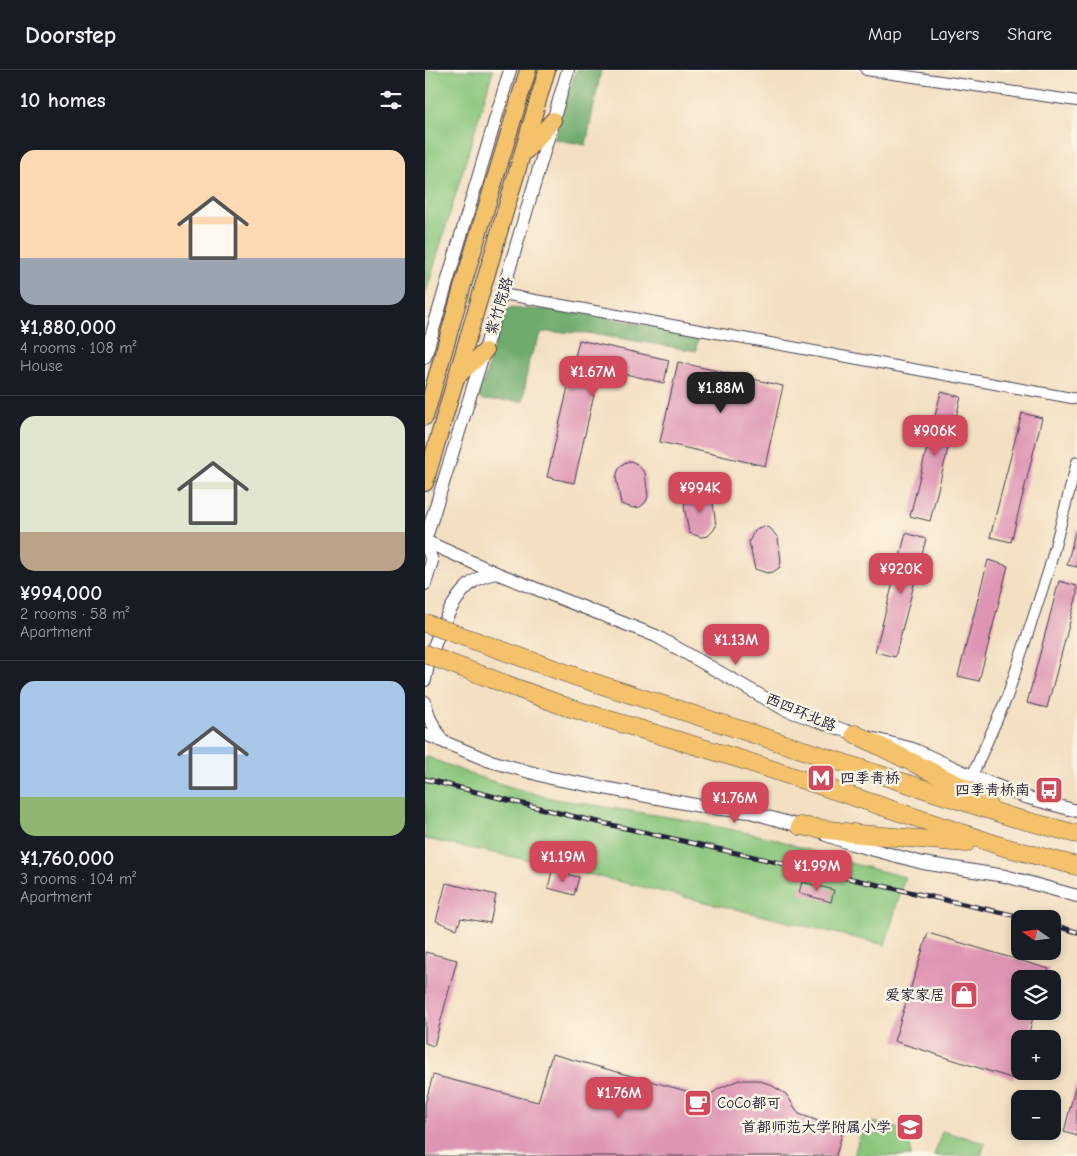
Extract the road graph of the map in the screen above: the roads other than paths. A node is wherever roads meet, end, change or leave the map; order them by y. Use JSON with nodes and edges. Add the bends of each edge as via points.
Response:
{"nodes":[{"id":1,"x":510,"y":70,"type":"edge"},
{"id":2,"x":528,"y":70,"type":"edge"},
{"id":3,"x":547,"y":70,"type":"edge"},
{"id":4,"x":568,"y":70,"type":"edge"},
{"id":5,"x":866,"y":70,"type":"edge"},
{"id":6,"x":1077,"y":101,"type":"edge"},
{"id":7,"x":553,"y":120,"type":"junction"},
{"id":8,"x":523,"y":155,"type":"junction"},
{"id":9,"x":502,"y":294,"type":"junction"},
{"id":10,"x":485,"y":351,"type":"junction"},
{"id":11,"x":425,"y":357,"type":"edge"},
{"id":12,"x":458,"y":376,"type":"junction"},
{"id":13,"x":1077,"y":399,"type":"edge"},
{"id":14,"x":425,"y":417,"type":"edge"},
{"id":15,"x":1077,"y":462,"type":"edge"},
{"id":16,"x":425,"y":483,"type":"edge"},
{"id":17,"x":425,"y":541,"type":"edge"},
{"id":18,"x":496,"y":573,"type":"junction"},
{"id":19,"x":425,"y":584,"type":"edge"},
{"id":20,"x":425,"y":623,"type":"edge"},
{"id":21,"x":425,"y":654,"type":"edge"},
{"id":22,"x":425,"y":680,"type":"edge"},
{"id":23,"x":425,"y":702,"type":"edge"},
{"id":24,"x":425,"y":734,"type":"edge"},
{"id":25,"x":855,"y":734,"type":"junction"},
{"id":26,"x":441,"y":739,"type":"junction"},
{"id":27,"x":972,"y":776,"type":"junction"},
{"id":28,"x":1077,"y":811,"type":"edge"},
{"id":29,"x":1011,"y":817,"type":"junction"},
{"id":30,"x":800,"y":826,"type":"junction"},
{"id":31,"x":1077,"y":834,"type":"edge"},
{"id":32,"x":1004,"y":848,"type":"junction"},
{"id":33,"x":1077,"y":866,"type":"edge"},
{"id":34,"x":1077,"y":896,"type":"edge"}],
"edges":[{"from":1,"to":11,"type":"street"},
{"from":2,"to":14,"type":"main road"},
{"from":3,"to":8,"type":"main road","name":"紫竹院路"},
{"from":4,"to":7,"type":"street","name":"紫竹院路"},
{"from":5,"to":6,"type":"street"},
{"from":7,"to":8,"type":"main road"},
{"from":7,"to":9,"type":"street","name":"紫竹院路"},
{"from":8,"to":12,"type":"main road","name":"紫竹院路"},
{"from":9,"to":10,"type":"street","name":"紫竹院路"},
{"from":9,"to":13,"type":"street"},
{"from":10,"to":12,"type":"main road"},
{"from":10,"to":17,"type":"street","name":"紫竹院路"},
{"from":12,"to":16,"type":"main road","name":"紫竹院路"},
{"from":15,"to":27,"type":"street","via":[[1049,569],[1007,697]]},
{"from":17,"to":18,"type":"street","name":"西四环北路"},
{"from":17,"to":19,"type":"street","via":[[432,561]]},
{"from":18,"to":22,"type":"street","via":[[468,586],[451,607]]},
{"from":18,"to":25,"type":"street","name":"西四环北路","via":[[656,636],[784,708]]},
{"from":20,"to":29,"type":"highway","bridge":true,"via":[[577,677]]},
{"from":21,"to":32,"type":"highway","bridge":true,"via":[[567,707],[743,760]]},
{"from":23,"to":26,"type":"street"},
{"from":24,"to":26,"type":"street"},
{"from":25,"to":27,"type":"street","name":"西四环北路","via":[[913,749]]},
{"from":25,"to":29,"type":"highway","via":[[962,787]]},
{"from":26,"to":30,"type":"street","via":[[487,760],[551,778],[749,812]]},
{"from":27,"to":28,"type":"street","name":"西四环北路","via":[[1025,797]]},
{"from":29,"to":31,"type":"highway"},
{"from":30,"to":32,"type":"highway"},
{"from":30,"to":34,"type":"street","via":[[923,863],[1005,876]]},
{"from":32,"to":33,"type":"highway"}]}
